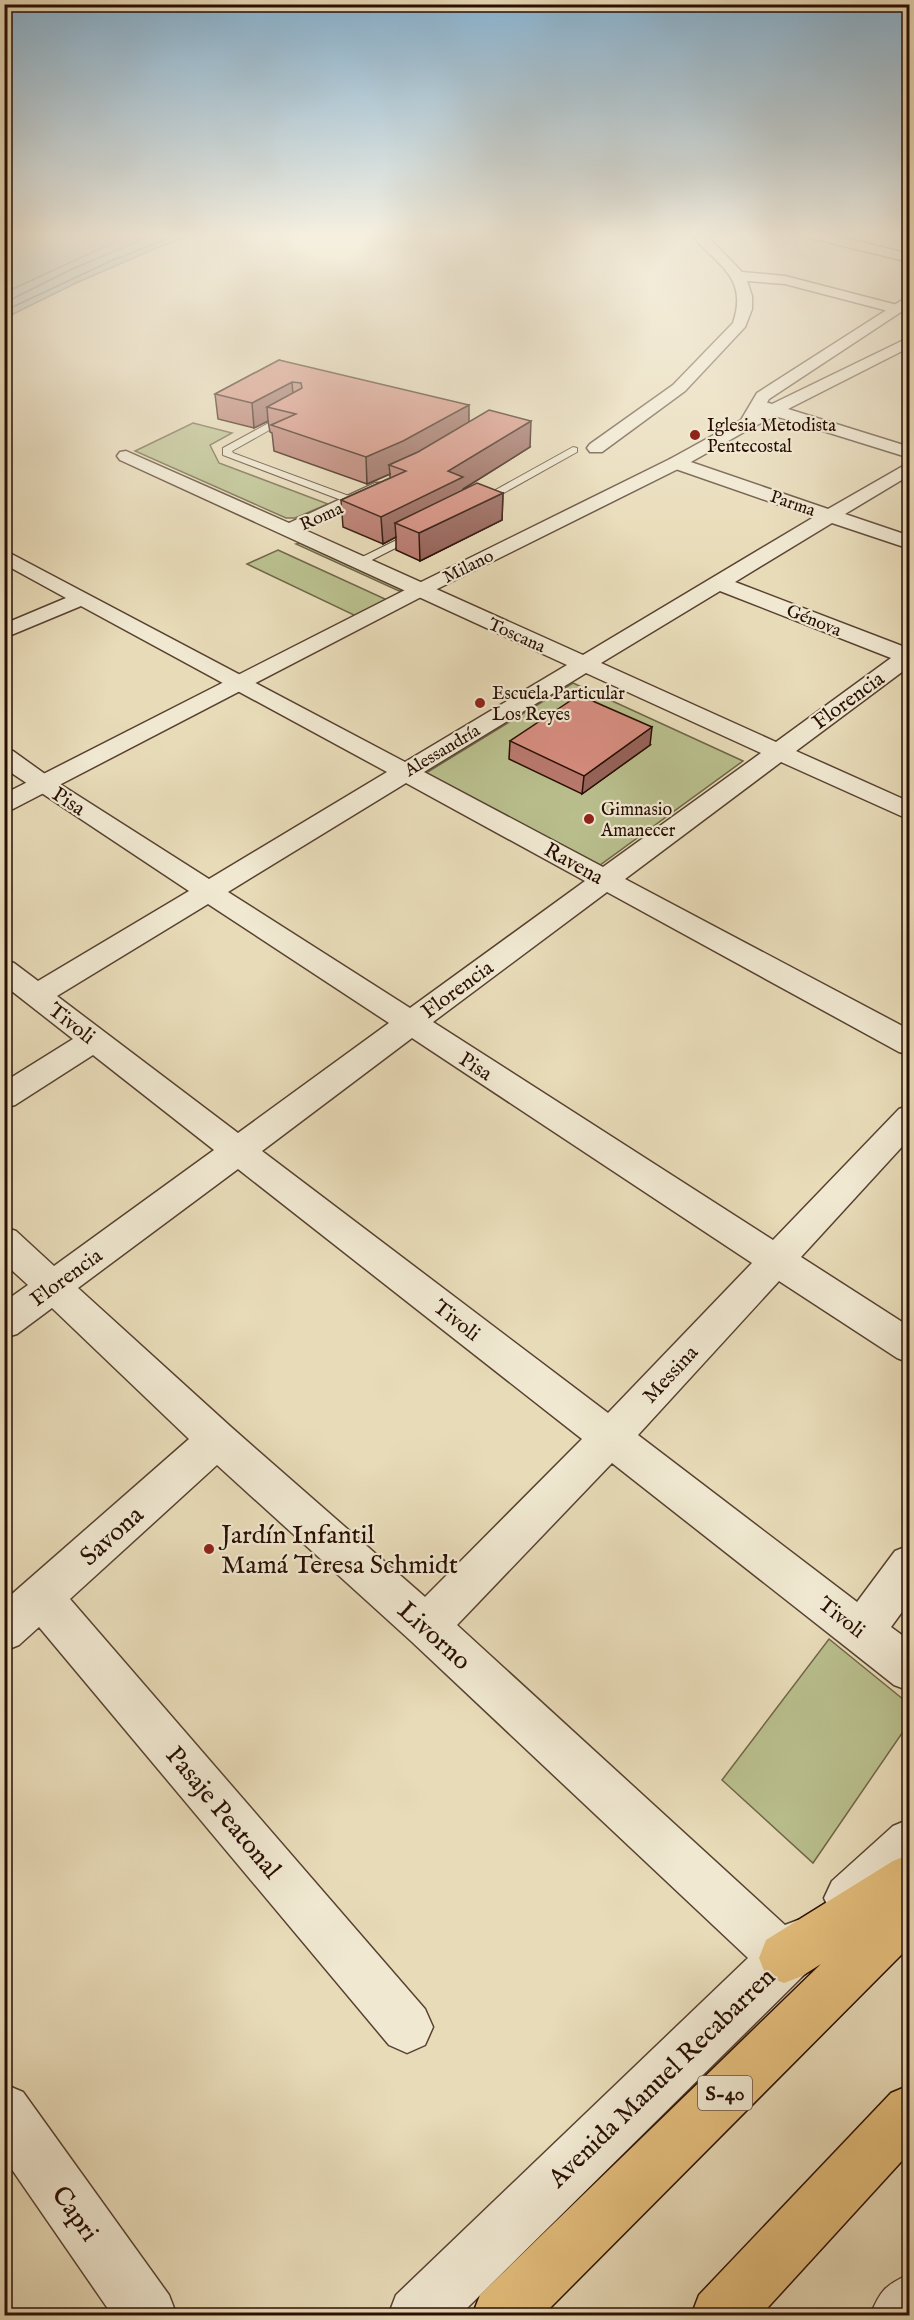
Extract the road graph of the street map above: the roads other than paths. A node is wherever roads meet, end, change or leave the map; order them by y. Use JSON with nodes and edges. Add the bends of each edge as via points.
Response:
{"nodes":[{"id":1,"x":726,"y":342,"type":"edge"},
{"id":2,"x":845,"y":342,"type":"edge"},
{"id":3,"x":906,"y":342,"type":"edge"},
{"id":4,"x":298,"y":411,"type":"edge"},
{"id":5,"x":759,"y":412,"type":"junction"},
{"id":6,"x":596,"y":448,"type":"dead end"},
{"id":7,"x":573,"y":450,"type":"dead end"},
{"id":8,"x":909,"y":453,"type":"edge"},
{"id":9,"x":126,"y":456,"type":"dead end"},
{"id":10,"x":676,"y":463,"type":"junction"},
{"id":11,"x":909,"y":467,"type":"edge"},
{"id":12,"x":401,"y":477,"type":"edge"},
{"id":13,"x":353,"y":501,"type":"junction"},
{"id":14,"x":470,"y":507,"type":"edge"},
{"id":15,"x":830,"y":515,"type":"junction"},
{"id":16,"x":430,"y":526,"type":"edge"},
{"id":17,"x":290,"y":539,"type":"junction"},
{"id":18,"x":909,"y":543,"type":"edge"},
{"id":19,"x":4,"y":556,"type":"edge"},
{"id":20,"x":356,"y":563,"type":"junction"},
{"id":21,"x":718,"y":582,"type":"junction"},
{"id":22,"x":411,"y":594,"type":"junction"},
{"id":23,"x":83,"y":598,"type":"junction"},
{"id":24,"x":4,"y":632,"type":"edge"},
{"id":25,"x":909,"y":657,"type":"edge"},
{"id":26,"x":576,"y":669,"type":"junction"},
{"id":27,"x":240,"y":681,"type":"junction"},
{"id":28,"x":4,"y":756,"type":"edge"},
{"id":29,"x":771,"y":757,"type":"junction"},
{"id":30,"x":406,"y":772,"type":"junction"},
{"id":31,"x":43,"y":784,"type":"junction"},
{"id":32,"x":4,"y":804,"type":"edge"},
{"id":33,"x":909,"y":812,"type":"edge"},
{"id":34,"x":909,"y":829,"type":"edge"},
{"id":35,"x":605,"y":880,"type":"junction"},
{"id":36,"x":208,"y":891,"type":"junction"},
{"id":37,"x":4,"y":970,"type":"edge"},
{"id":38,"x":37,"y":995,"type":"junction"},
{"id":39,"x":410,"y":1023,"type":"junction"},
{"id":40,"x":94,"y":1040,"type":"junction"},
{"id":41,"x":909,"y":1044,"type":"edge"},
{"id":42,"x":4,"y":1097,"type":"edge"},
{"id":43,"x":909,"y":1117,"type":"edge"},
{"id":44,"x":238,"y":1150,"type":"junction"},
{"id":45,"x":4,"y":1241,"type":"edge"},
{"id":46,"x":775,"y":1260,"type":"junction"},
{"id":47,"x":54,"y":1286,"type":"junction"},
{"id":48,"x":4,"y":1323,"type":"edge"},
{"id":49,"x":909,"y":1347,"type":"edge"},
{"id":50,"x":610,"y":1438,"type":"junction"},
{"id":51,"x":217,"y":1440,"type":"junction"},
{"id":52,"x":909,"y":1565,"type":"edge"},
{"id":53,"x":41,"y":1598,"type":"junction"},
{"id":54,"x":426,"y":1626,"type":"junction"},
{"id":55,"x":4,"y":1630,"type":"edge"},
{"id":56,"x":861,"y":1632,"type":"junction"},
{"id":57,"x":909,"y":1669,"type":"edge"},
{"id":58,"x":909,"y":1843,"type":"edge"},
{"id":59,"x":909,"y":1878,"type":"edge"},
{"id":60,"x":909,"y":1911,"type":"edge"},
{"id":61,"x":784,"y":1958,"type":"junction"},
{"id":62,"x":407,"y":2027,"type":"dead end"},
{"id":63,"x":4,"y":2111,"type":"edge"},
{"id":64,"x":909,"y":2112,"type":"edge"},
{"id":65,"x":909,"y":2303,"type":"edge"},
{"id":66,"x":148,"y":2316,"type":"edge"},
{"id":67,"x":417,"y":2316,"type":"edge"},
{"id":68,"x":501,"y":2316,"type":"edge"},
{"id":69,"x":720,"y":2316,"type":"edge"},
{"id":70,"x":899,"y":2316,"type":"edge"}],
"edges":[{"from":1,"to":6,"type":"street","via":[[679,388]]},
{"from":2,"to":5,"type":"street","name":"Milano","via":[[763,396]]},
{"from":3,"to":5,"type":"street"},
{"from":4,"to":13,"type":"lane","via":[[227,450],[228,455]]},
{"from":5,"to":8,"type":"street"},
{"from":5,"to":10,"type":"street","name":"Milano"},
{"from":7,"to":14,"type":"lane"},
{"from":9,"to":17,"type":"street","name":"Toscana"},
{"from":10,"to":15,"type":"street","name":"Parma"},
{"from":10,"to":22,"type":"street","name":"Milano"},
{"from":11,"to":15,"type":"street","name":"Alessandría"},
{"from":12,"to":13,"type":"street","name":"Roma"},
{"from":13,"to":17,"type":"street","name":"Roma"},
{"from":15,"to":18,"type":"street","name":"Parma"},
{"from":15,"to":21,"type":"street","name":"Alessandría"},
{"from":16,"to":20,"type":"lane"},
{"from":17,"to":20,"type":"street","name":"Toscana"},
{"from":17,"to":22,"type":"street","name":"Toscana"},
{"from":19,"to":23,"type":"street","name":"Ravena"},
{"from":20,"to":22,"type":"street","name":"Toscana"},
{"from":21,"to":25,"type":"street","name":"Génova"},
{"from":21,"to":26,"type":"street","name":"Alessandría"},
{"from":22,"to":26,"type":"street","name":"Toscana"},
{"from":22,"to":27,"type":"street","name":"Milano"},
{"from":23,"to":24,"type":"street"},
{"from":23,"to":27,"type":"street","name":"Ravena"},
{"from":25,"to":29,"type":"street","name":"Florencia"},
{"from":26,"to":29,"type":"street","name":"Toscana"},
{"from":26,"to":30,"type":"street","name":"Alessandría"},
{"from":27,"to":30,"type":"street","name":"Ravena"},
{"from":27,"to":31,"type":"street","name":"Milano"},
{"from":28,"to":31,"type":"street","name":"Pisa"},
{"from":29,"to":33,"type":"street","name":"Toscana"},
{"from":29,"to":34,"type":"street","name":"Toscana"},
{"from":29,"to":35,"type":"street","name":"Florencia"},
{"from":30,"to":35,"type":"street","name":"Ravena"},
{"from":30,"to":36,"type":"street","name":"Alessandría"},
{"from":31,"to":32,"type":"street","name":"Milano"},
{"from":31,"to":36,"type":"street","name":"Pisa"},
{"from":35,"to":39,"type":"street","name":"Florencia"},
{"from":35,"to":41,"type":"street","name":"Ravena"},
{"from":36,"to":38,"type":"street","name":"Alessandría"},
{"from":36,"to":39,"type":"street","name":"Pisa"},
{"from":37,"to":38,"type":"street","name":"Tivoli"},
{"from":38,"to":40,"type":"street","name":"Tivoli"},
{"from":39,"to":44,"type":"street","name":"Florencia"},
{"from":39,"to":46,"type":"street","name":"Pisa"},
{"from":40,"to":42,"type":"street"},
{"from":40,"to":44,"type":"street","name":"Tivoli"},
{"from":43,"to":46,"type":"street","name":"Messina"},
{"from":44,"to":47,"type":"street","name":"Florencia"},
{"from":44,"to":50,"type":"street","name":"Tivoli"},
{"from":45,"to":47,"type":"street","name":"Livorno"},
{"from":46,"to":49,"type":"street","name":"Pisa"},
{"from":46,"to":50,"type":"street","name":"Messina"},
{"from":47,"to":48,"type":"street","name":"Florencia"},
{"from":47,"to":51,"type":"street","name":"Livorno"},
{"from":50,"to":54,"type":"street","name":"Messina"},
{"from":50,"to":56,"type":"street","name":"Tivoli"},
{"from":51,"to":53,"type":"street","name":"Savona"},
{"from":51,"to":54,"type":"street","name":"Livorno"},
{"from":52,"to":56,"type":"street"},
{"from":53,"to":55,"type":"street","name":"Savona"},
{"from":53,"to":62,"type":"street","name":"Pasaje Peatonal"},
{"from":54,"to":61,"type":"street","name":"Livorno"},
{"from":56,"to":57,"type":"street","name":"Tivoli"},
{"from":58,"to":61,"type":"street","name":"Avenida Manuel Recabarren"},
{"from":59,"to":61,"type":"main road"},
{"from":60,"to":68,"type":"main road","number":"S-40"},
{"from":61,"to":67,"type":"street","name":"Avenida Manuel Recabarren"},
{"from":63,"to":66,"type":"street","name":"Capri"},
{"from":64,"to":69,"type":"main road"},
{"from":65,"to":70,"type":"street"}]}
